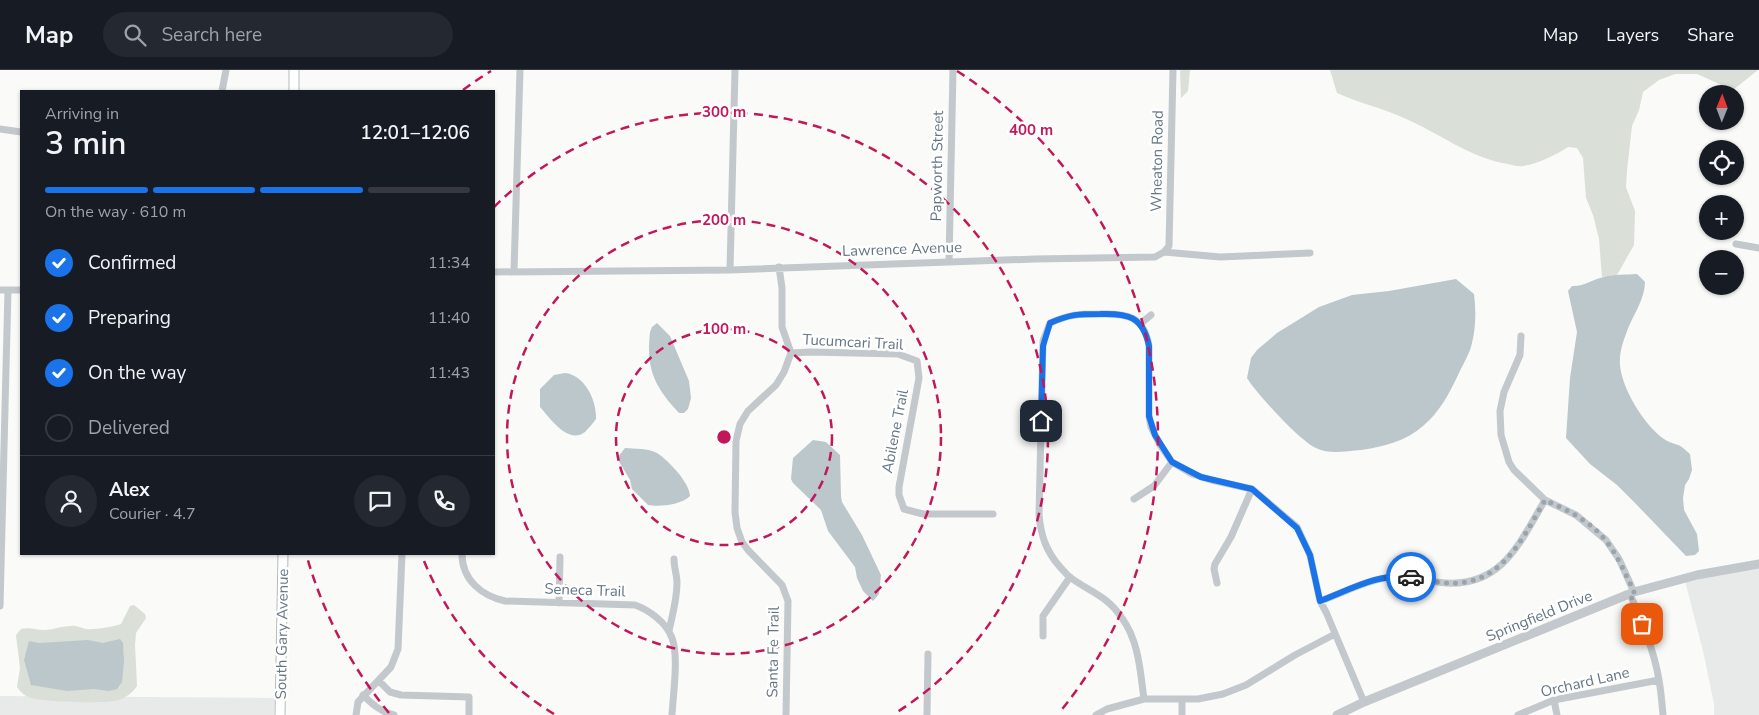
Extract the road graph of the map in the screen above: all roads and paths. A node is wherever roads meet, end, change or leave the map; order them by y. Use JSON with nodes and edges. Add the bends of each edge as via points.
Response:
{"nodes":[{"id":1,"x":226,"y":70,"type":"edge"},
{"id":2,"x":294,"y":70,"type":"edge"},
{"id":3,"x":520,"y":70,"type":"edge"},
{"id":4,"x":735,"y":70,"type":"edge"},
{"id":5,"x":953,"y":70,"type":"edge"},
{"id":6,"x":1173,"y":70,"type":"edge"},
{"id":7,"x":222,"y":90,"type":"edge"},
{"id":8,"x":294,"y":90,"type":"edge"},
{"id":9,"x":0,"y":129,"type":"edge"},
{"id":10,"x":20,"y":132,"type":"edge"},
{"id":11,"x":1736,"y":244,"type":"dead end"},
{"id":12,"x":1759,"y":248,"type":"edge"},
{"id":13,"x":1164,"y":252,"type":"junction"},
{"id":14,"x":1310,"y":253,"type":"dead end"},
{"id":15,"x":949,"y":262,"type":"junction"},
{"id":16,"x":779,"y":267,"type":"junction"},
{"id":17,"x":730,"y":270,"type":"junction"},
{"id":18,"x":495,"y":272,"type":"edge"},
{"id":19,"x":514,"y":272,"type":"junction"},
{"id":20,"x":0,"y":290,"type":"edge"},
{"id":21,"x":8,"y":290,"type":"junction"},
{"id":22,"x":20,"y":290,"type":"edge"},
{"id":23,"x":1151,"y":316,"type":"dead end"},
{"id":24,"x":1140,"y":324,"type":"junction"},
{"id":25,"x":1521,"y":336,"type":"dead end"},
{"id":26,"x":791,"y":353,"type":"junction"},
{"id":27,"x":914,"y":360,"type":"joint"},
{"id":28,"x":1172,"y":462,"type":"junction"},
{"id":29,"x":1252,"y":489,"type":"junction"},
{"id":30,"x":1134,"y":499,"type":"dead end"},
{"id":31,"x":1545,"y":500,"type":"junction"},
{"id":32,"x":993,"y":514,"type":"dead end"},
{"id":33,"x":283,"y":555,"type":"edge"},
{"id":34,"x":402,"y":555,"type":"edge"},
{"id":35,"x":462,"y":555,"type":"edge"},
{"id":36,"x":560,"y":557,"type":"dead end"},
{"id":37,"x":674,"y":559,"type":"dead end"},
{"id":38,"x":1759,"y":564,"type":"edge"},
{"id":39,"x":1070,"y":577,"type":"junction"},
{"id":40,"x":1217,"y":583,"type":"dead end"},
{"id":41,"x":1632,"y":593,"type":"junction"},
{"id":42,"x":1320,"y":601,"type":"junction"},
{"id":43,"x":559,"y":603,"type":"junction"},
{"id":44,"x":0,"y":606,"type":"edge"},
{"id":45,"x":669,"y":631,"type":"junction"},
{"id":46,"x":1335,"y":634,"type":"junction"},
{"id":47,"x":1043,"y":636,"type":"dead end"},
{"id":48,"x":928,"y":654,"type":"dead end"},
{"id":49,"x":1659,"y":680,"type":"junction"},
{"id":50,"x":378,"y":681,"type":"junction"},
{"id":51,"x":363,"y":695,"type":"junction"},
{"id":52,"x":1144,"y":699,"type":"junction"},
{"id":53,"x":1182,"y":699,"type":"junction"},
{"id":54,"x":1554,"y":700,"type":"junction"},
{"id":55,"x":1364,"y":702,"type":"junction"},
{"id":56,"x":280,"y":715,"type":"edge"},
{"id":57,"x":356,"y":715,"type":"edge"},
{"id":58,"x":394,"y":715,"type":"edge"},
{"id":59,"x":469,"y":715,"type":"edge"},
{"id":60,"x":672,"y":715,"type":"edge"},
{"id":61,"x":786,"y":715,"type":"edge"},
{"id":62,"x":927,"y":715,"type":"edge"},
{"id":63,"x":1096,"y":715,"type":"edge"},
{"id":64,"x":1182,"y":715,"type":"edge"},
{"id":65,"x":1337,"y":715,"type":"edge"},
{"id":66,"x":1518,"y":715,"type":"edge"},
{"id":67,"x":1557,"y":715,"type":"edge"},
{"id":68,"x":1663,"y":715,"type":"edge"}],
"edges":[{"from":1,"to":7,"type":"street"},
{"from":2,"to":8,"type":"main road"},
{"from":3,"to":19,"type":"street"},
{"from":4,"to":17,"type":"street"},
{"from":5,"to":15,"type":"street","name":"Papworth Street"},
{"from":6,"to":13,"type":"street","name":"Wheaton Road","via":[[1169,246]]},
{"from":9,"to":10,"type":"street"},
{"from":11,"to":12,"type":"street"},
{"from":13,"to":14,"type":"street","name":"Lawrence Avenue","via":[[1220,257]]},
{"from":13,"to":15,"type":"street","name":"Lawrence Avenue","via":[[1155,257]]},
{"from":15,"to":16,"type":"street","name":"Lawrence Avenue"},
{"from":16,"to":17,"type":"street","name":"Lawrence Avenue"},
{"from":16,"to":26,"type":"street","via":[[782,327]]},
{"from":17,"to":19,"type":"street","name":"Lawrence Avenue"},
{"from":18,"to":19,"type":"street","name":"Lawrence Avenue"},
{"from":20,"to":21,"type":"street"},
{"from":21,"to":22,"type":"street"},
{"from":21,"to":44,"type":"street"},
{"from":23,"to":24,"type":"street"},
{"from":24,"to":28,"type":"street","via":[[1149,346],[1149,416],[1155,435]]},
{"from":24,"to":39,"type":"street","via":[[1118,313],[1075,314],[1050,323],[1043,346],[1040,531],[1052,557]]},
{"from":25,"to":31,"type":"street","via":[[1520,355],[1502,400],[1501,435],[1514,470]]},
{"from":26,"to":27,"type":"street","name":"Tucumcari Trail","via":[[898,354]]},
{"from":26,"to":61,"type":"street","name":"Santa Fe Trail","via":[[776,385],[748,411],[740,424],[736,441],[735,512],[742,542],[782,585],[788,602]]},
{"from":27,"to":32,"type":"street","name":"Abilene Trail","via":[[919,378],[899,487],[904,509],[924,514]]},
{"from":28,"to":29,"type":"street","via":[[1201,477]]},
{"from":28,"to":30,"type":"street","via":[[1154,486]]},
{"from":29,"to":40,"type":"street","via":[[1231,537],[1214,564]]},
{"from":29,"to":42,"type":"street","via":[[1302,536],[1312,562]]},
{"from":31,"to":41,"type":"street","via":[[1576,515],[1606,540],[1619,560]]},
{"from":31,"to":42,"type":"street","via":[[1509,558],[1498,569],[1479,578],[1444,583],[1406,576],[1391,577]]},
{"from":33,"to":56,"type":"main road","name":"South Gary Avenue"},
{"from":34,"to":50,"type":"street","via":[[398,649],[391,667]]},
{"from":35,"to":43,"type":"street","name":"Seneca Trail","via":[[466,572],[474,586],[487,595],[506,601]]},
{"from":36,"to":43,"type":"street"},
{"from":37,"to":45,"type":"street","via":[[676,601]]},
{"from":38,"to":41,"type":"street","name":"Springfield Drive","via":[[1697,575]]},
{"from":39,"to":47,"type":"street","via":[[1043,616]]},
{"from":39,"to":52,"type":"street","via":[[1108,601],[1127,626],[1138,655]]},
{"from":41,"to":49,"type":"street"},
{"from":41,"to":55,"type":"street","name":"Springfield Drive"},
{"from":42,"to":46,"type":"street"},
{"from":43,"to":45,"type":"street","name":"Seneca Trail","via":[[635,605],[651,612]]},
{"from":45,"to":60,"type":"street","name":"Seneca Trail","via":[[675,650]]},
{"from":46,"to":53,"type":"street","via":[[1246,685],[1223,694]]},
{"from":46,"to":55,"type":"street"},
{"from":48,"to":62,"type":"street"},
{"from":49,"to":54,"type":"street","name":"Orchard Lane"},
{"from":49,"to":68,"type":"street"},
{"from":50,"to":51,"type":"street"},
{"from":50,"to":59,"type":"street","via":[[390,692],[401,695],[469,697]]},
{"from":51,"to":57,"type":"street"},
{"from":51,"to":58,"type":"street","via":[[382,711]]},
{"from":52,"to":53,"type":"street"},
{"from":52,"to":63,"type":"street"},
{"from":53,"to":64,"type":"street"},
{"from":54,"to":66,"type":"street","name":"Orchard Lane"},
{"from":54,"to":67,"type":"street"},
{"from":55,"to":65,"type":"street","name":"Springfield Drive"}]}
